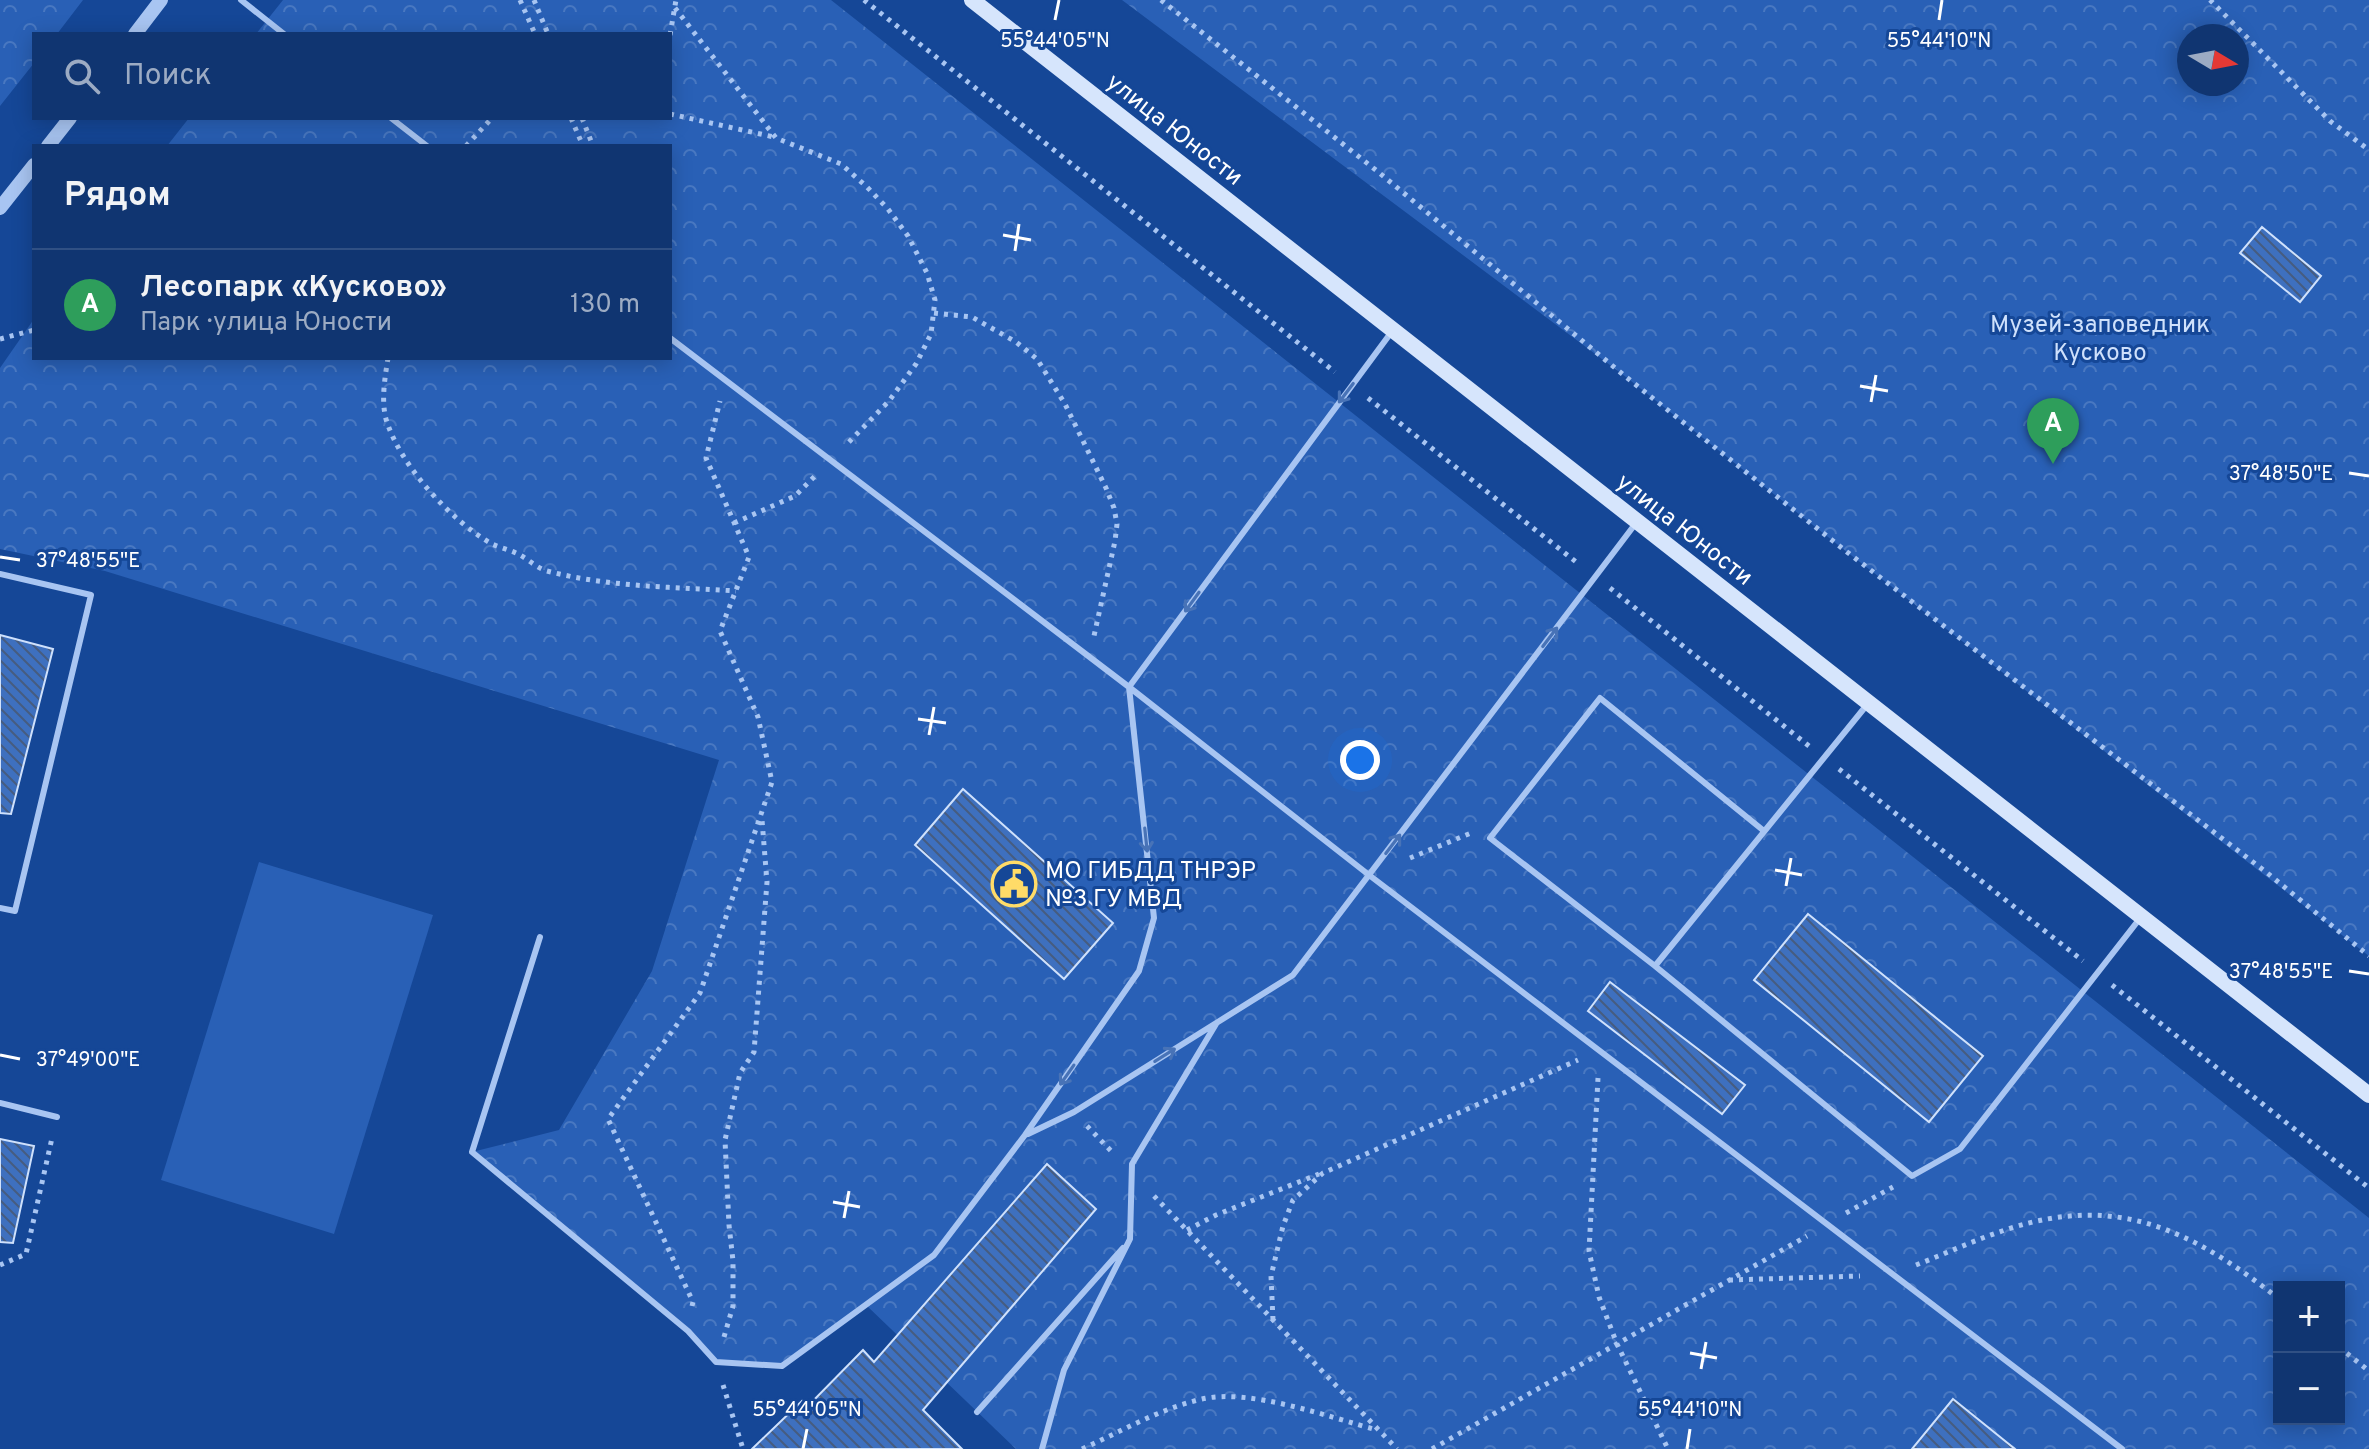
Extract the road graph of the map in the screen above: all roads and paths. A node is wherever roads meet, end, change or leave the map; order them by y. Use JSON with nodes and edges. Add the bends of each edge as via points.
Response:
{"nodes":[{"id":1,"x":161,"y":0,"type":"edge"},
{"id":2,"x":241,"y":0,"type":"edge"},
{"id":3,"x":520,"y":0,"type":"edge"},
{"id":4,"x":534,"y":0,"type":"edge"},
{"id":5,"x":676,"y":0,"type":"edge"},
{"id":6,"x":864,"y":0,"type":"edge"},
{"id":7,"x":972,"y":0,"type":"edge"},
{"id":8,"x":1161,"y":0,"type":"edge"},
{"id":9,"x":2210,"y":0,"type":"edge"},
{"id":10,"x":675,"y":8,"type":"junction"},
{"id":11,"x":137,"y":32,"type":"edge"},
{"id":12,"x":281,"y":32,"type":"edge"},
{"id":13,"x":534,"y":32,"type":"edge"},
{"id":14,"x":547,"y":32,"type":"edge"},
{"id":15,"x":671,"y":32,"type":"edge"},
{"id":16,"x":672,"y":114,"type":"edge"},
{"id":17,"x":68,"y":120,"type":"edge"},
{"id":18,"x":394,"y":120,"type":"edge"},
{"id":19,"x":490,"y":120,"type":"edge"},
{"id":20,"x":572,"y":120,"type":"edge"},
{"id":21,"x":583,"y":120,"type":"edge"},
{"id":22,"x":776,"y":138,"type":"junction"},
{"id":23,"x":50,"y":144,"type":"edge"},
{"id":24,"x":424,"y":144,"type":"edge"},
{"id":25,"x":468,"y":144,"type":"edge"},
{"id":26,"x":582,"y":144,"type":"edge"},
{"id":27,"x":592,"y":144,"type":"edge"},
{"id":28,"x":2369,"y":150,"type":"edge"},
{"id":29,"x":32,"y":168,"type":"edge"},
{"id":30,"x":0,"y":208,"type":"edge"},
{"id":31,"x":934,"y":313,"type":"junction"},
{"id":32,"x":1393,"y":330,"type":"junction"},
{"id":33,"x":32,"y":331,"type":"edge"},
{"id":34,"x":0,"y":339,"type":"edge"},
{"id":35,"x":672,"y":340,"type":"edge"},
{"id":36,"x":388,"y":360,"type":"edge"},
{"id":37,"x":725,"y":381,"type":"junction"},
{"id":38,"x":1352,"y":385,"type":"junction"},
{"id":39,"x":830,"y":461,"type":"junction"},
{"id":40,"x":1637,"y":522,"type":"junction"},
{"id":41,"x":734,"y":523,"type":"junction"},
{"id":42,"x":0,"y":574,"type":"edge"},
{"id":43,"x":1596,"y":577,"type":"junction"},
{"id":44,"x":736,"y":591,"type":"junction"},
{"id":45,"x":1085,"y":653,"type":"junction"},
{"id":46,"x":1129,"y":687,"type":"junction"},
{"id":47,"x":1869,"y":703,"type":"junction"},
{"id":48,"x":1824,"y":757,"type":"junction"},
{"id":49,"x":761,"y":813,"type":"junction"},
{"id":50,"x":1505,"y":819,"type":"junction"},
{"id":51,"x":1764,"y":831,"type":"junction"},
{"id":52,"x":1369,"y":875,"type":"junction"},
{"id":53,"x":0,"y":908,"type":"edge"},
{"id":54,"x":2141,"y":917,"type":"junction"},
{"id":55,"x":540,"y":937,"type":"dead end"},
{"id":56,"x":2369,"y":956,"type":"edge"},
{"id":57,"x":1655,"y":966,"type":"junction"},
{"id":58,"x":2098,"y":973,"type":"junction"},
{"id":59,"x":1218,"y":1021,"type":"junction"},
{"id":60,"x":1599,"y":1050,"type":"junction"},
{"id":61,"x":2369,"y":1095,"type":"edge"},
{"id":62,"x":0,"y":1103,"type":"edge"},
{"id":63,"x":1074,"y":1112,"type":"junction"},
{"id":64,"x":57,"y":1117,"type":"joint"},
{"id":65,"x":1025,"y":1135,"type":"junction"},
{"id":66,"x":1132,"y":1173,"type":"junction"},
{"id":67,"x":1323,"y":1173,"type":"junction"},
{"id":68,"x":1912,"y":1176,"type":"junction"},
{"id":69,"x":2369,"y":1188,"type":"edge"},
{"id":70,"x":1827,"y":1224,"type":"junction"},
{"id":71,"x":1187,"y":1230,"type":"junction"},
{"id":72,"x":1130,"y":1239,"type":"junction"},
{"id":73,"x":0,"y":1265,"type":"edge"},
{"id":74,"x":1893,"y":1275,"type":"junction"},
{"id":75,"x":1729,"y":1280,"type":"junction"},
{"id":76,"x":2273,"y":1294,"type":"edge"},
{"id":77,"x":1273,"y":1320,"type":"junction"},
{"id":78,"x":688,"y":1331,"type":"junction"},
{"id":79,"x":1617,"y":1344,"type":"junction"},
{"id":80,"x":2345,"y":1352,"type":"edge"},
{"id":81,"x":716,"y":1362,"type":"junction"},
{"id":82,"x":2369,"y":1371,"type":"edge"},
{"id":83,"x":977,"y":1412,"type":"dead end"},
{"id":84,"x":1378,"y":1430,"type":"junction"},
{"id":85,"x":743,"y":1449,"type":"edge"},
{"id":86,"x":1042,"y":1449,"type":"edge"},
{"id":87,"x":1082,"y":1449,"type":"edge"},
{"id":88,"x":1397,"y":1449,"type":"edge"},
{"id":89,"x":1432,"y":1449,"type":"edge"},
{"id":90,"x":1668,"y":1449,"type":"edge"},
{"id":91,"x":2122,"y":1449,"type":"edge"}],
"edges":[{"from":1,"to":11,"type":"street"},
{"from":2,"to":12,"type":"lane"},
{"from":3,"to":13,"type":"path"},
{"from":4,"to":14,"type":"path"},
{"from":5,"to":10,"type":"path"},
{"from":6,"to":38,"type":"path"},
{"from":7,"to":32,"type":"main road","name":"улица Юности"},
{"from":8,"to":56,"type":"path","via":[[1847,552]]},
{"from":9,"to":28,"type":"path","via":[[2330,121]]},
{"from":10,"to":15,"type":"path"},
{"from":10,"to":22,"type":"path"},
{"from":16,"to":22,"type":"path"},
{"from":17,"to":23,"type":"street"},
{"from":18,"to":24,"type":"lane"},
{"from":19,"to":25,"type":"path"},
{"from":20,"to":26,"type":"path"},
{"from":21,"to":27,"type":"path"},
{"from":22,"to":31,"type":"path","via":[[841,164],[888,209],[927,273]]},
{"from":29,"to":30,"type":"street"},
{"from":31,"to":39,"type":"path","via":[[931,334],[916,364],[889,401]]},
{"from":31,"to":45,"type":"path","via":[[972,317],[1037,359],[1106,488],[1117,524],[1115,541],[1096,632]]},
{"from":32,"to":38,"type":"lane"},
{"from":32,"to":40,"type":"main road","name":"улица Юности"},
{"from":33,"to":34,"type":"path"},
{"from":35,"to":37,"type":"lane"},
{"from":36,"to":44,"type":"path","via":[[386,417],[394,439],[423,484],[492,544],[544,570],[665,589]]},
{"from":37,"to":39,"type":"lane"},
{"from":37,"to":41,"type":"path","via":[[706,458]]},
{"from":38,"to":43,"type":"path"},
{"from":38,"to":46,"type":"lane","one_way":true},
{"from":39,"to":41,"type":"path","via":[[795,496]]},
{"from":39,"to":45,"type":"lane"},
{"from":40,"to":43,"type":"lane"},
{"from":40,"to":47,"type":"main road","name":"улица Юности"},
{"from":41,"to":44,"type":"path","via":[[749,557]]},
{"from":42,"to":53,"type":"lane","via":[[91,595],[15,911]]},
{"from":43,"to":48,"type":"path"},
{"from":52,"to":43,"type":"lane","one_way":true},
{"from":44,"to":49,"type":"path","via":[[720,631],[758,717],[772,782]]},
{"from":45,"to":46,"type":"lane"},
{"from":46,"to":52,"type":"lane"},
{"from":46,"to":65,"type":"lane","one_way":true,"via":[[1154,918],[1139,971]]},
{"from":47,"to":48,"type":"lane"},
{"from":47,"to":54,"type":"main road","name":"улица Юности"},
{"from":48,"to":51,"type":"lane"},
{"from":48,"to":58,"type":"path"},
{"from":49,"to":78,"type":"path","via":[[700,993],[608,1119],[693,1302]]},
{"from":49,"to":81,"type":"path","via":[[767,882],[756,1034],[754,1052],[740,1073],[725,1140],[733,1306]]},
{"from":50,"to":51,"type":"lane","via":[[1600,698]]},
{"from":50,"to":52,"type":"path"},
{"from":50,"to":57,"type":"lane","via":[[1490,838]]},
{"from":51,"to":57,"type":"lane"},
{"from":52,"to":59,"type":"lane","via":[[1293,975]]},
{"from":52,"to":60,"type":"lane"},
{"from":54,"to":58,"type":"lane"},
{"from":54,"to":61,"type":"main road","name":"улица Юности"},
{"from":55,"to":78,"type":"lane","via":[[472,1152]]},
{"from":57,"to":68,"type":"lane"},
{"from":58,"to":68,"type":"lane","via":[[1960,1149]]},
{"from":58,"to":69,"type":"path"},
{"from":63,"to":59,"type":"lane","one_way":true},
{"from":59,"to":66,"type":"lane","via":[[1132,1164]]},
{"from":60,"to":67,"type":"path"},
{"from":60,"to":70,"type":"lane"},
{"from":60,"to":79,"type":"path","via":[[1589,1251]]},
{"from":62,"to":64,"type":"lane"},
{"from":63,"to":65,"type":"lane"},
{"from":63,"to":66,"type":"path"},
{"from":64,"to":73,"type":"path","via":[[26,1254]]},
{"from":65,"to":81,"type":"lane","via":[[934,1255],[782,1366]]},
{"from":66,"to":71,"type":"path"},
{"from":66,"to":72,"type":"lane"},
{"from":67,"to":71,"type":"path"},
{"from":67,"to":77,"type":"path","via":[[1293,1200],[1283,1226],[1271,1276]]},
{"from":68,"to":70,"type":"path"},
{"from":70,"to":74,"type":"lane"},
{"from":70,"to":75,"type":"path"},
{"from":71,"to":77,"type":"path"},
{"from":72,"to":83,"type":"lane"},
{"from":72,"to":86,"type":"lane","via":[[1064,1370]]},
{"from":74,"to":75,"type":"path"},
{"from":74,"to":76,"type":"path","via":[[2009,1228],[2068,1215],[2114,1215],[2163,1227],[2233,1262]]},
{"from":74,"to":91,"type":"lane"},
{"from":75,"to":79,"type":"path"},
{"from":77,"to":84,"type":"path"},
{"from":78,"to":81,"type":"lane"},
{"from":79,"to":89,"type":"path"},
{"from":79,"to":90,"type":"path"},
{"from":80,"to":82,"type":"path"},
{"from":81,"to":85,"type":"path"},
{"from":84,"to":87,"type":"path","via":[[1229,1396],[1203,1398],[1145,1417]]},
{"from":84,"to":88,"type":"path"}]}
